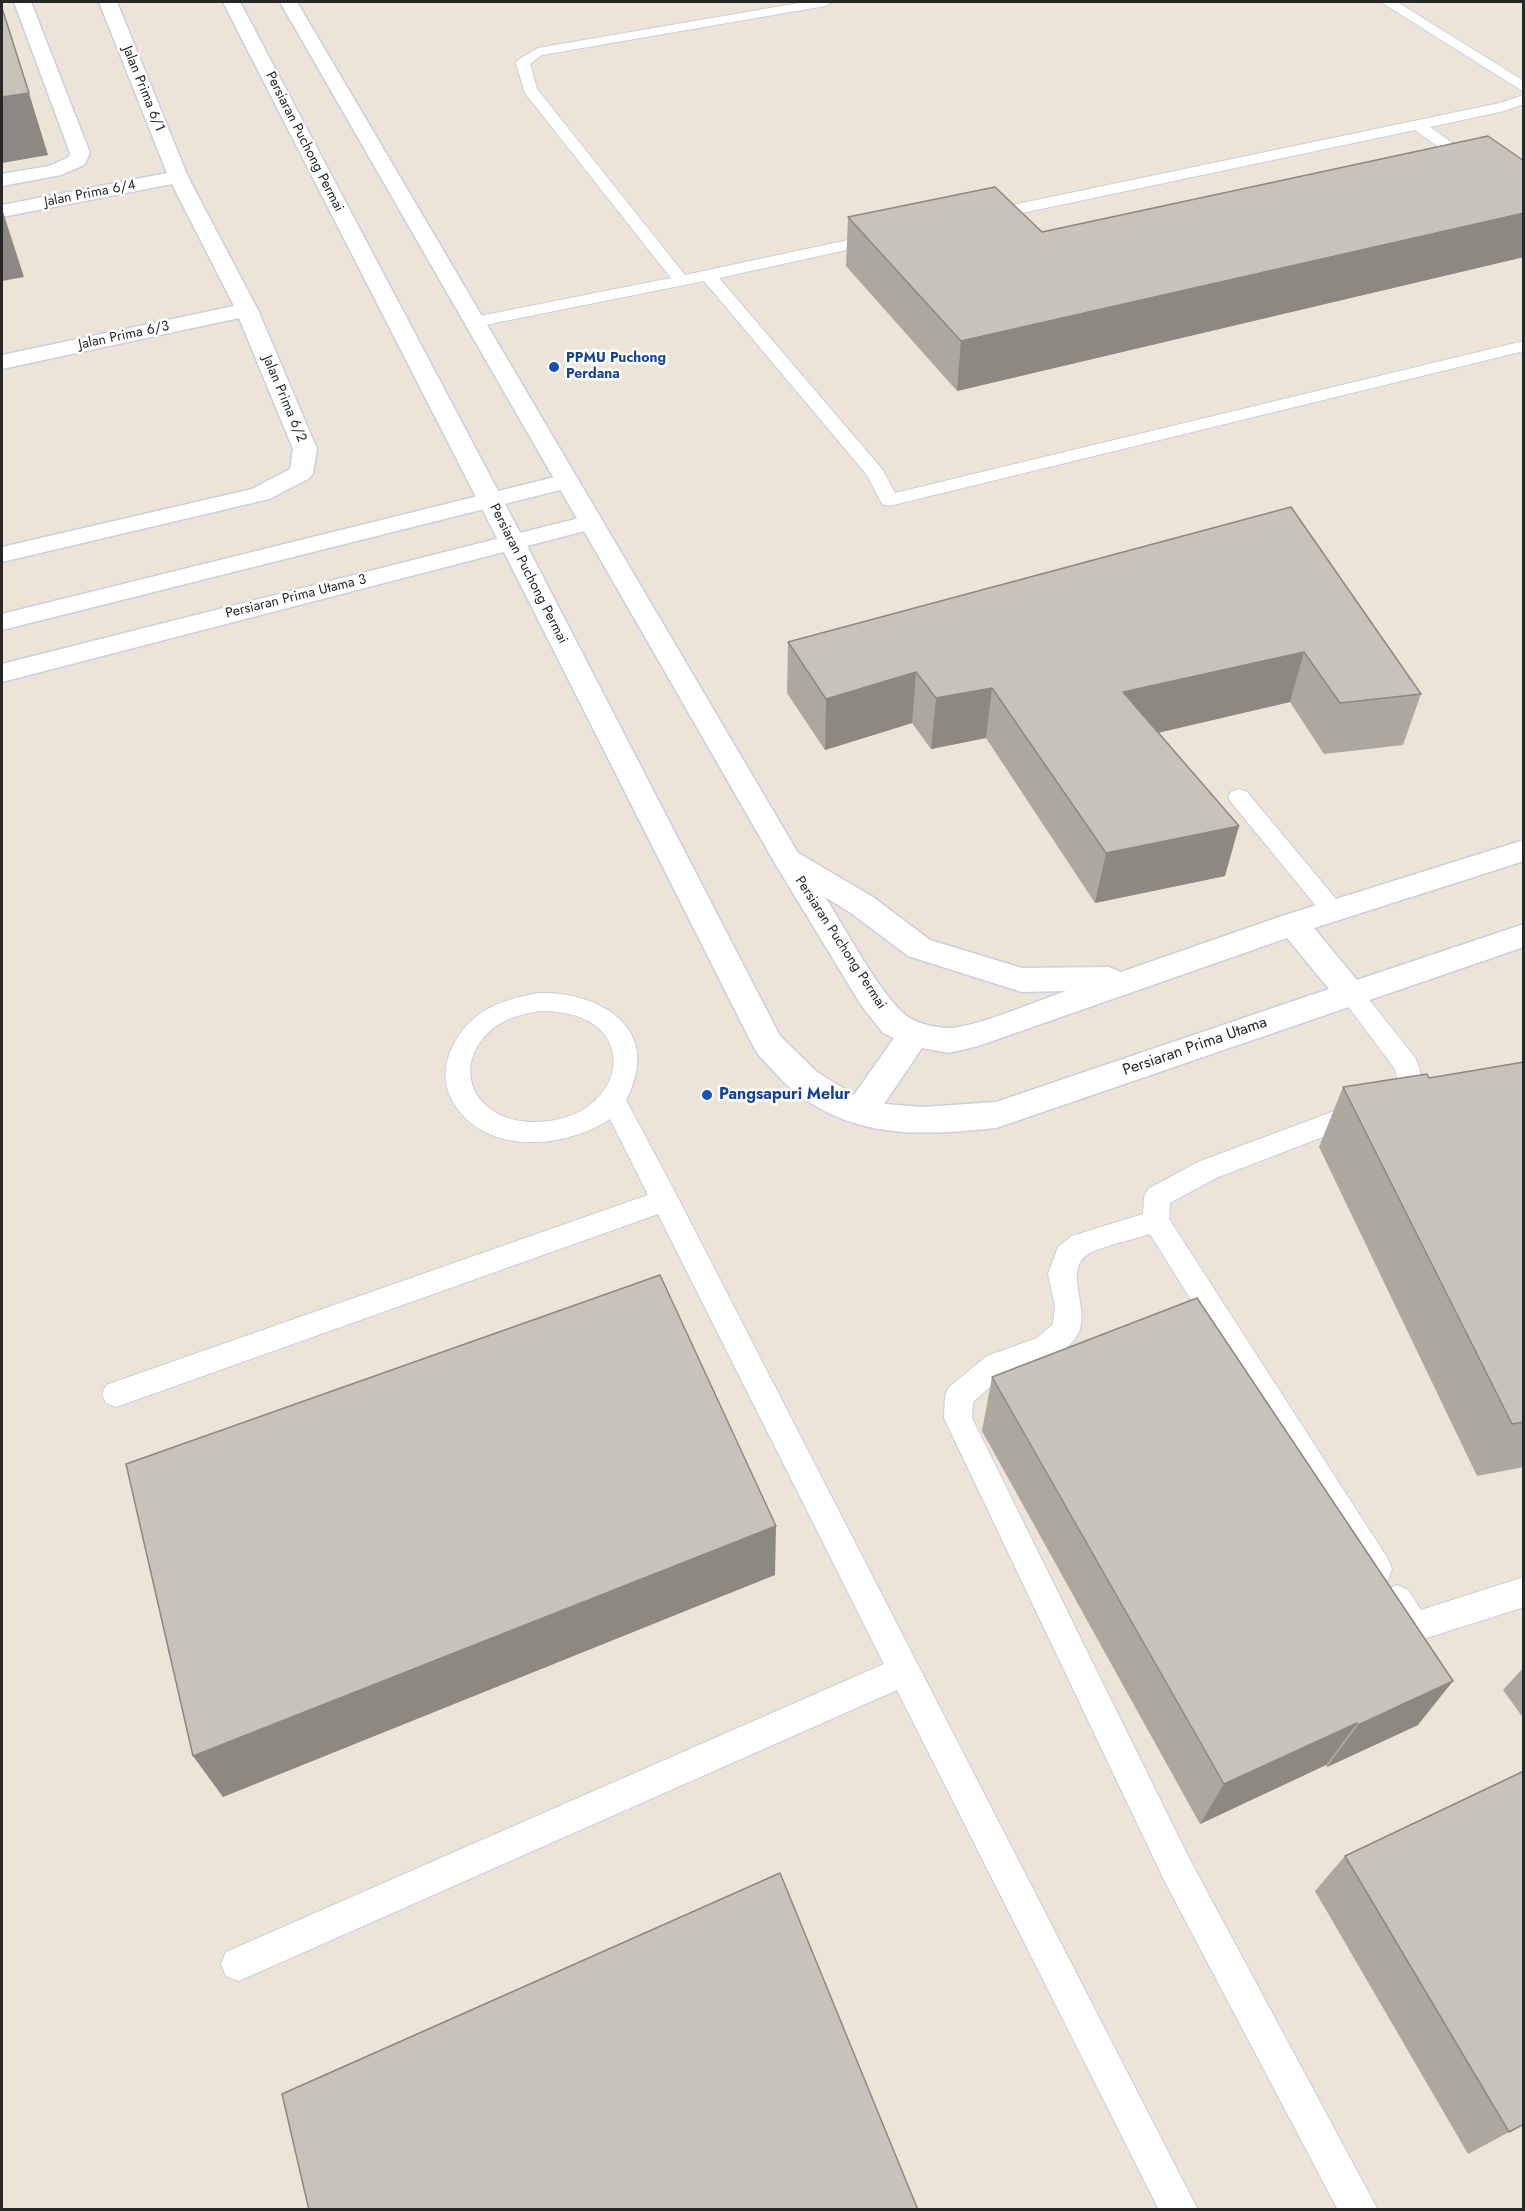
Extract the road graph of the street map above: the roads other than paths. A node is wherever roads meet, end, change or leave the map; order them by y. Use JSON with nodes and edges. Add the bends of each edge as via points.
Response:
{"nodes":[{"id":1,"x":22,"y":2,"type":"edge"},
{"id":2,"x":108,"y":2,"type":"edge"},
{"id":3,"x":231,"y":2,"type":"edge"},
{"id":4,"x":288,"y":2,"type":"edge"},
{"id":5,"x":825,"y":2,"type":"edge"},
{"id":6,"x":1388,"y":2,"type":"edge"},
{"id":7,"x":1524,"y":88,"type":"edge"},
{"id":8,"x":1524,"y":99,"type":"edge"},
{"id":9,"x":1418,"y":125,"type":"junction"},
{"id":10,"x":178,"y":177,"type":"junction"},
{"id":11,"x":2,"y":180,"type":"edge"},
{"id":12,"x":1524,"y":202,"type":"edge"},
{"id":13,"x":2,"y":210,"type":"edge"},
{"id":14,"x":964,"y":221,"type":"edge"},
{"id":15,"x":894,"y":235,"type":"edge"},
{"id":16,"x":708,"y":275,"type":"junction"},
{"id":17,"x":681,"y":280,"type":"junction"},
{"id":18,"x":247,"y":310,"type":"junction"},
{"id":19,"x":475,"y":322,"type":"junction"},
{"id":20,"x":1524,"y":346,"type":"edge"},
{"id":21,"x":2,"y":362,"type":"edge"},
{"id":22,"x":567,"y":482,"type":"junction"},
{"id":23,"x":489,"y":499,"type":"junction"},
{"id":24,"x":591,"y":522,"type":"junction"},
{"id":25,"x":512,"y":542,"type":"junction"},
{"id":26,"x":2,"y":554,"type":"edge"},
{"id":27,"x":2,"y":622,"type":"edge"},
{"id":28,"x":2,"y":673,"type":"edge"},
{"id":29,"x":1239,"y":797,"type":"dead end"},
{"id":30,"x":1524,"y":850,"type":"edge"},
{"id":31,"x":786,"y":858,"type":"junction"},
{"id":32,"x":1333,"y":911,"type":"junction"},
{"id":33,"x":1293,"y":924,"type":"junction"},
{"id":34,"x":1524,"y":935,"type":"edge"},
{"id":35,"x":1136,"y":979,"type":"junction"},
{"id":36,"x":1351,"y":994,"type":"junction"},
{"id":37,"x":914,"y":1034,"type":"junction"},
{"id":38,"x":613,"y":1100,"type":"junction"},
{"id":39,"x":860,"y":1113,"type":"junction"},
{"id":40,"x":666,"y":1200,"type":"junction"},
{"id":41,"x":1156,"y":1221,"type":"junction"},
{"id":42,"x":116,"y":1394,"type":"dead end"},
{"id":43,"x":1524,"y":1592,"type":"edge"},
{"id":44,"x":905,"y":1671,"type":"junction"},
{"id":45,"x":238,"y":1964,"type":"dead end"},
{"id":46,"x":1179,"y":2210,"type":"edge"},
{"id":47,"x":1359,"y":2210,"type":"edge"}],
"edges":[{"from":1,"to":11,"type":"main road","via":[[80,153],[77,161],[54,171]]},
{"from":2,"to":10,"type":"main road","name":"Jalan Prima 6/1"},
{"from":3,"to":23,"type":"main road","name":"Persiaran Puchong Permai"},
{"from":4,"to":19,"type":"main road","name":"Persiaran Puchong Permai"},
{"from":5,"to":17,"type":"lane","via":[[538,52],[523,63],[530,90]]},
{"from":6,"to":7,"type":"lane"},
{"from":8,"to":9,"type":"lane","via":[[1504,107]]},
{"from":9,"to":12,"type":"lane"},
{"from":9,"to":14,"type":"lane"},
{"from":10,"to":13,"type":"main road","name":"Jalan Prima 6/4"},
{"from":10,"to":18,"type":"main road","name":"Jalan Prima 6/2"},
{"from":15,"to":16,"type":"lane"},
{"from":16,"to":17,"type":"lane"},
{"from":16,"to":20,"type":"lane","via":[[875,473],[889,500]]},
{"from":17,"to":19,"type":"lane"},
{"from":18,"to":21,"type":"main road","name":"Jalan Prima 6/3"},
{"from":18,"to":26,"type":"main road","name":"Jalan Prima 6/2","via":[[305,449],[301,473],[260,494]]},
{"from":19,"to":22,"type":"main road","name":"Persiaran Puchong Permai"},
{"from":22,"to":23,"type":"main road"},
{"from":22,"to":24,"type":"main road","name":"Persiaran Puchong Permai"},
{"from":23,"to":25,"type":"main road","name":"Persiaran Puchong Permai"},
{"from":23,"to":27,"type":"main road"},
{"from":24,"to":25,"type":"main road","name":"Persiaran Prima Utama 3"},
{"from":24,"to":31,"type":"main road","name":"Persiaran Puchong Permai"},
{"from":25,"to":28,"type":"main road","name":"Persiaran Prima Utama 3"},
{"from":25,"to":39,"type":"main road","name":"Persiaran Puchong Permai","via":[[768,1044],[811,1086]]},
{"from":29,"to":32,"type":"lane"},
{"from":30,"to":32,"type":"main road"},
{"from":31,"to":35,"type":"main road","via":[[862,904],[919,948],[1022,980]]},
{"from":31,"to":37,"type":"main road","name":"Persiaran Puchong Permai","via":[[872,997],[894,1024]]},
{"from":32,"to":33,"type":"main road"},
{"from":33,"to":35,"type":"main road"},
{"from":33,"to":36,"type":"main road"},
{"from":34,"to":36,"type":"main road","name":"Persiaran Prima Utama"},
{"from":35,"to":37,"type":"main road","via":[[978,1034],[949,1041]]},
{"from":36,"to":39,"type":"main road","name":"Persiaran Prima Utama","via":[[996,1115],[918,1122]]},
{"from":36,"to":41,"type":"lane","via":[[1407,1066],[1412,1087],[1389,1101],[1197,1175],[1157,1197]]},
{"from":37,"to":39,"type":"main road"},
{"from":38,"to":38,"type":"lane","via":[[592,1118],[566,1129],[536,1133],[507,1129],[482,1118],[465,1100],[457,1079],[459,1057],[471,1036],[488,1019],[512,1007],[538,1002],[573,1005],[610,1022],[623,1039],[628,1059],[625,1080]]},
{"from":38,"to":40,"type":"lane"},
{"from":40,"to":42,"type":"lane"},
{"from":40,"to":44,"type":"lane"},
{"from":41,"to":43,"type":"lane","via":[[1414,1627]]},
{"from":41,"to":47,"type":"lane","via":[[1082,1244],[1068,1255],[1062,1274],[1070,1306],[1066,1330],[1047,1347],[997,1365],[959,1396],[958,1418],[1177,1869]]},
{"from":44,"to":45,"type":"lane"},
{"from":44,"to":46,"type":"lane"}]}
